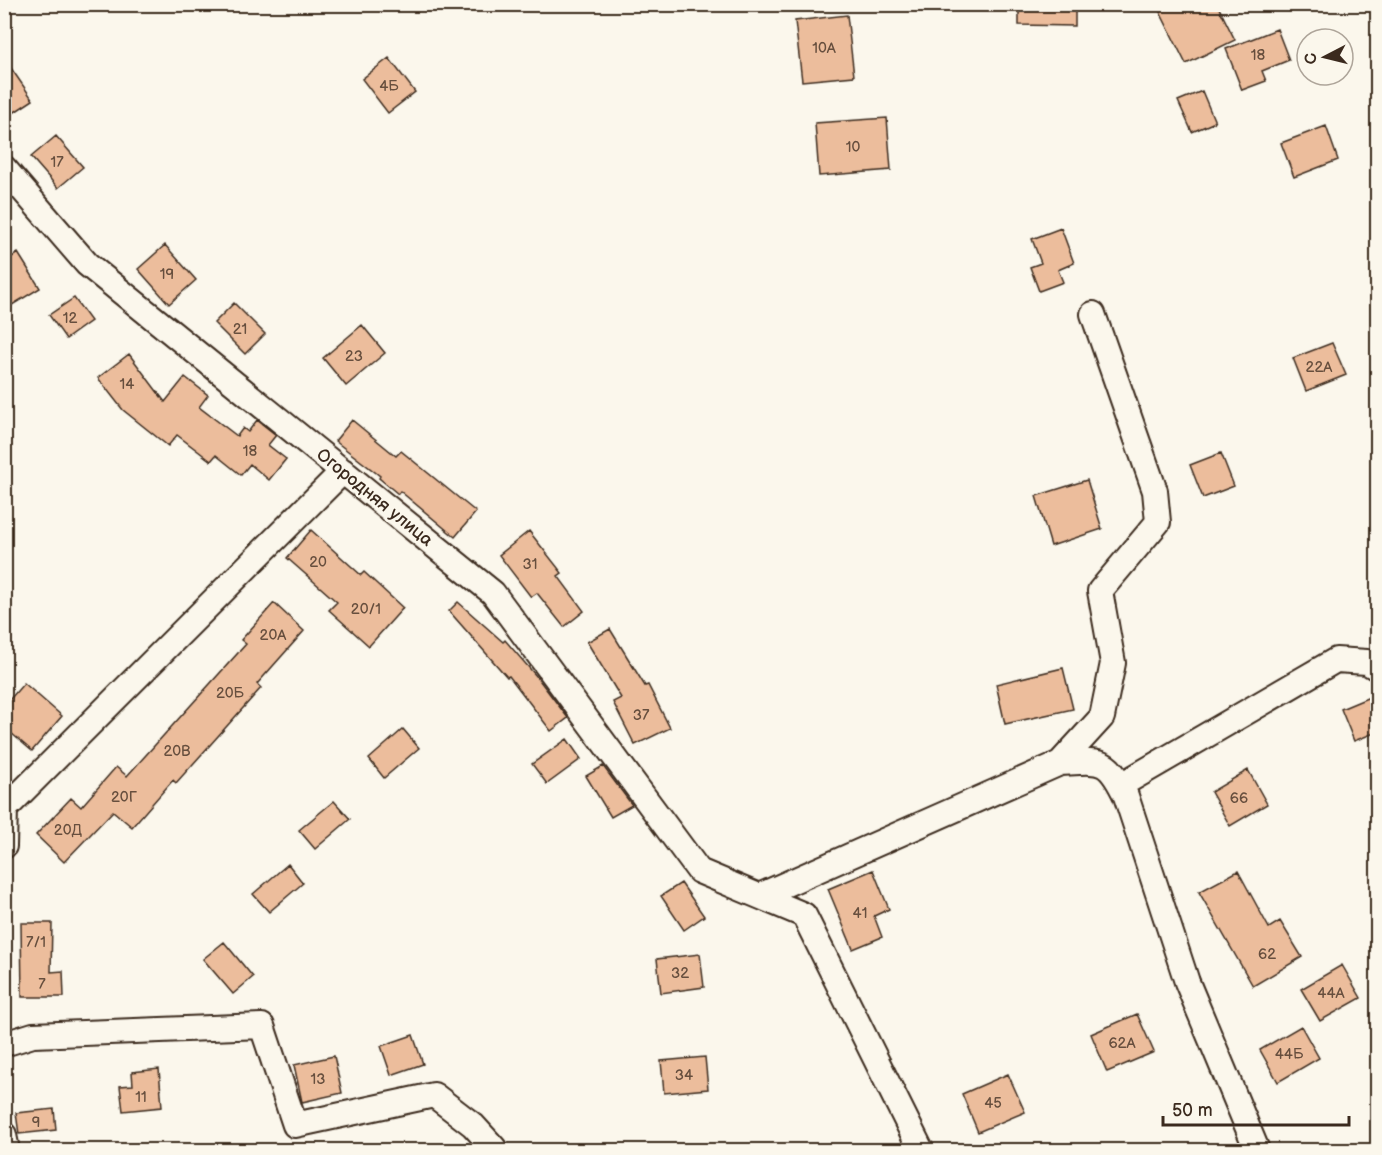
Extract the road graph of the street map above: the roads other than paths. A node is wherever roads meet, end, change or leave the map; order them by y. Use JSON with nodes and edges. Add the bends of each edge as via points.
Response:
{"nodes":[{"id":1,"x":4,"y":168,"type":"edge"},
{"id":2,"x":1093,"y":314,"type":"dead end"},
{"id":3,"x":343,"y":471,"type":"junction"},
{"id":4,"x":1377,"y":669,"type":"edge"},
{"id":5,"x":1060,"y":763,"type":"junction"},
{"id":6,"x":1121,"y":785,"type":"junction"},
{"id":7,"x":4,"y":846,"type":"edge"},
{"id":8,"x":759,"y":896,"type":"junction"},
{"id":9,"x":4,"y":1044,"type":"edge"},
{"id":10,"x":4,"y":1135,"type":"edge"},
{"id":11,"x":494,"y":1148,"type":"dead end"},
{"id":12,"x":7,"y":1150,"type":"edge"},
{"id":13,"x":921,"y":1150,"type":"edge"},
{"id":14,"x":1257,"y":1150,"type":"edge"}],
"edges":[{"from":1,"to":3,"type":"street","name":"Огородняя улица","via":[[87,264]]},
{"from":2,"to":5,"type":"street","via":[[1155,491],[1158,522],[1100,591],[1113,663],[1102,717]]},
{"from":3,"to":7,"type":"street","via":[[5,809]]},
{"from":3,"to":8,"type":"street","name":"Огородняя улица","via":[[494,593],[699,871]]},
{"from":4,"to":6,"type":"street","via":[[1367,662],[1336,660]]},
{"from":5,"to":6,"type":"street","via":[[1096,761],[1114,771]]},
{"from":5,"to":8,"type":"street"},
{"from":6,"to":14,"type":"street","via":[[1187,982]]},
{"from":8,"to":13,"type":"street","via":[[804,915]]},
{"from":9,"to":11,"type":"street","via":[[33,1035],[261,1026],[295,1125],[434,1095],[473,1125]]},
{"from":10,"to":12,"type":"street"}]}
